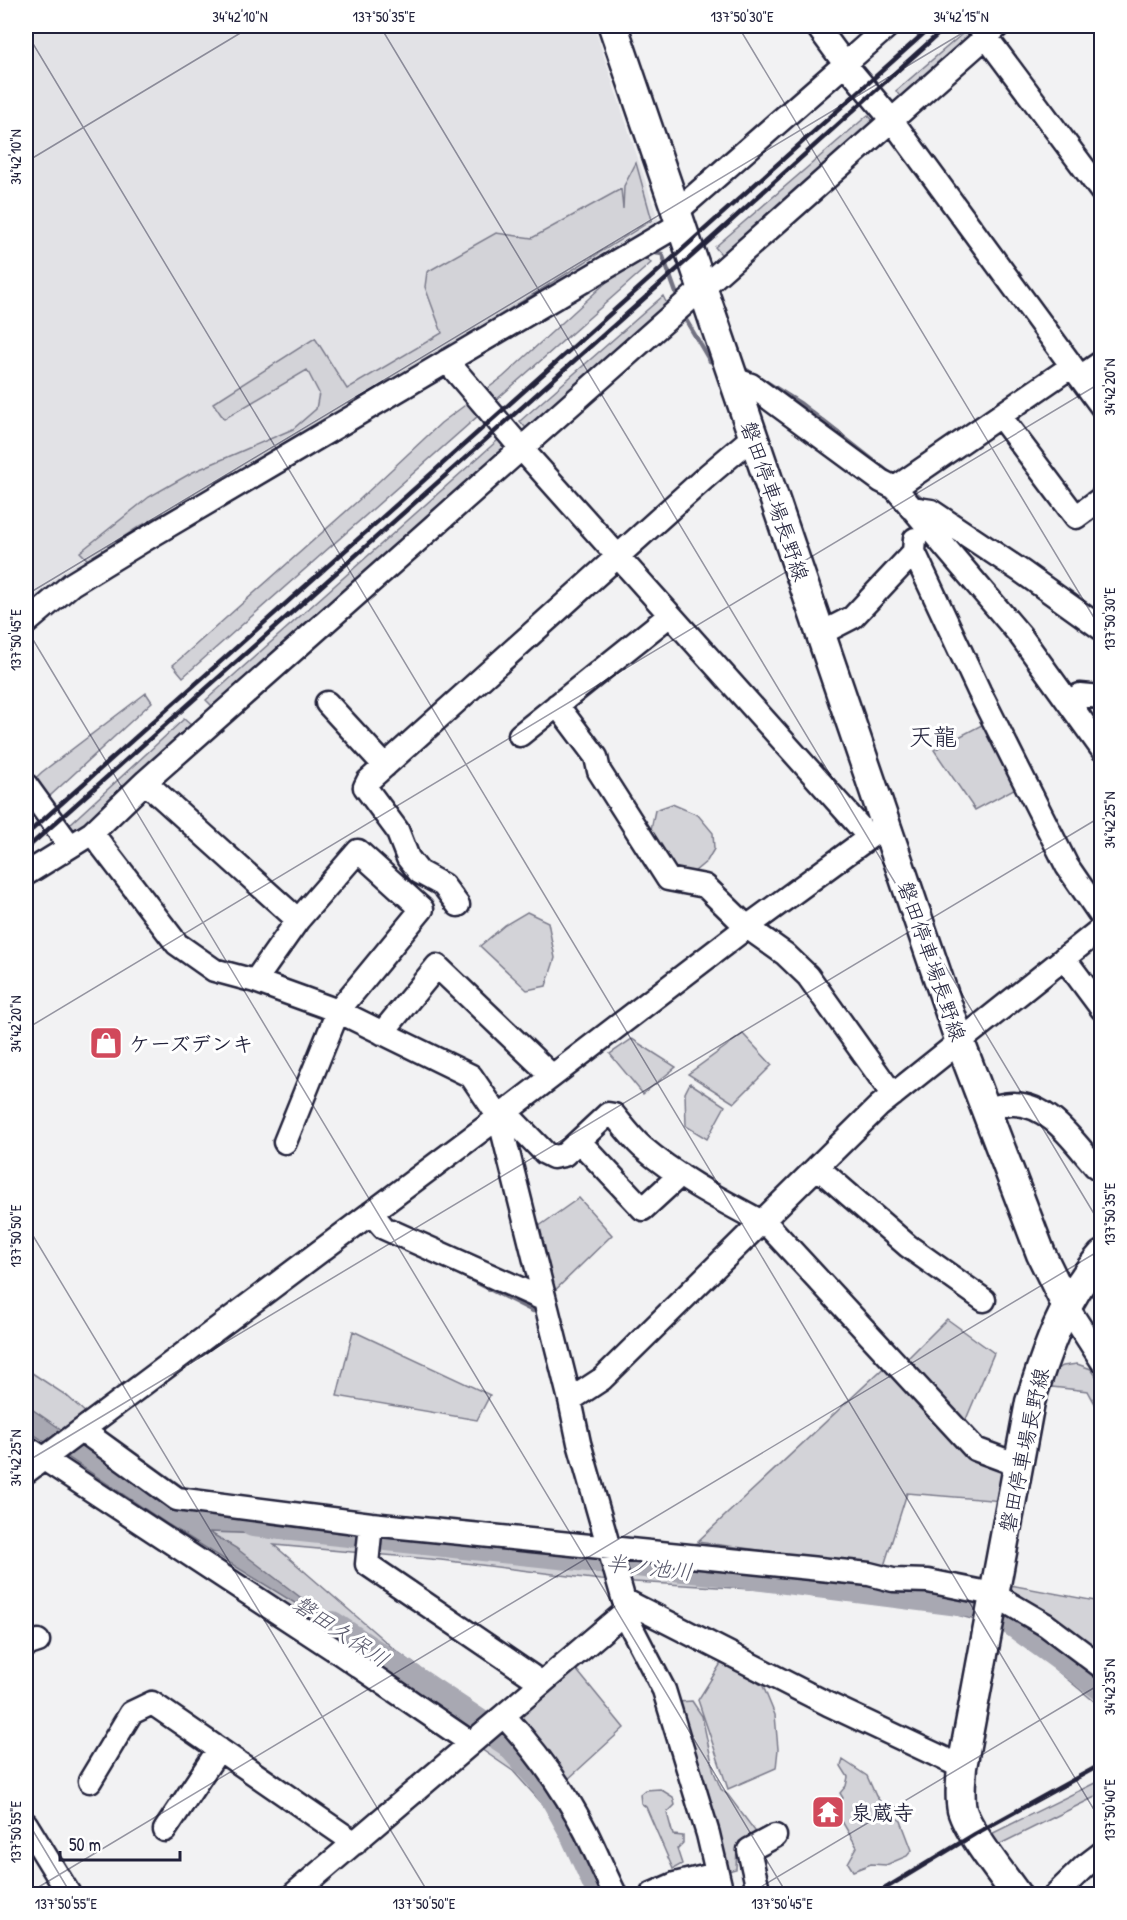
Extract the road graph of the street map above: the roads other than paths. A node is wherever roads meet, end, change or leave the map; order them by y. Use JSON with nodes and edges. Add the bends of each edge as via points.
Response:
{"nodes":[{"id":1,"x":613,"y":26,"type":"edge"},
{"id":2,"x":817,"y":26,"type":"edge"},
{"id":3,"x":888,"y":26,"type":"edge"},
{"id":4,"x":987,"y":29,"type":"edge"},
{"id":5,"x":845,"y":64,"type":"junction"},
{"id":6,"x":891,"y":119,"type":"junction"},
{"id":7,"x":1101,"y":192,"type":"edge"},
{"id":8,"x":678,"y":218,"type":"junction"},
{"id":9,"x":703,"y":286,"type":"junction"},
{"id":10,"x":447,"y":361,"type":"junction"},
{"id":11,"x":1101,"y":362,"type":"edge"},
{"id":12,"x":1076,"y":371,"type":"junction"},
{"id":13,"x":733,"y":380,"type":"junction"},
{"id":14,"x":1101,"y":407,"type":"edge"},
{"id":15,"x":1000,"y":416,"type":"junction"},
{"id":16,"x":754,"y":436,"type":"junction"},
{"id":17,"x":521,"y":448,"type":"junction"},
{"id":18,"x":895,"y":488,"type":"junction"},
{"id":19,"x":1101,"y":498,"type":"edge"},
{"id":20,"x":914,"y":512,"type":"junction"},
{"id":21,"x":914,"y":552,"type":"junction"},
{"id":22,"x":618,"y":556,"type":"junction"},
{"id":23,"x":670,"y":615,"type":"junction"},
{"id":24,"x":26,"y":623,"type":"edge"},
{"id":25,"x":1101,"y":629,"type":"edge"},
{"id":26,"x":820,"y":634,"type":"junction"},
{"id":27,"x":1101,"y":696,"type":"edge"},
{"id":28,"x":1068,"y":702,"type":"junction"},
{"id":29,"x":327,"y":703,"type":"dead end"},
{"id":30,"x":556,"y":705,"type":"junction"},
{"id":31,"x":520,"y":735,"type":"dead end"},
{"id":32,"x":1101,"y":749,"type":"edge"},
{"id":33,"x":385,"y":766,"type":"junction"},
{"id":34,"x":145,"y":782,"type":"junction"},
{"id":35,"x":26,"y":785,"type":"edge"},
{"id":36,"x":878,"y":831,"type":"junction"},
{"id":37,"x":92,"y":833,"type":"junction"},
{"id":38,"x":69,"y":846,"type":"junction"},
{"id":39,"x":26,"y":873,"type":"edge"},
{"id":40,"x":458,"y":905,"type":"dead end"},
{"id":41,"x":1101,"y":916,"type":"edge"},
{"id":42,"x":298,"y":920,"type":"junction"},
{"id":43,"x":747,"y":927,"type":"junction"},
{"id":44,"x":1101,"y":928,"type":"edge"},
{"id":45,"x":1064,"y":958,"type":"junction"},
{"id":46,"x":255,"y":981,"type":"junction"},
{"id":47,"x":1101,"y":1009,"type":"edge"},
{"id":48,"x":338,"y":1011,"type":"junction"},
{"id":49,"x":382,"y":1033,"type":"junction"},
{"id":50,"x":960,"y":1042,"type":"junction"},
{"id":51,"x":552,"y":1076,"type":"junction"},
{"id":52,"x":893,"y":1095,"type":"junction"},
{"id":53,"x":985,"y":1109,"type":"junction"},
{"id":54,"x":502,"y":1115,"type":"junction"},
{"id":55,"x":579,"y":1141,"type":"junction"},
{"id":56,"x":285,"y":1142,"type":"dead end"},
{"id":57,"x":817,"y":1167,"type":"junction"},
{"id":58,"x":1101,"y":1171,"type":"edge"},
{"id":59,"x":680,"y":1175,"type":"junction"},
{"id":60,"x":371,"y":1213,"type":"junction"},
{"id":61,"x":763,"y":1222,"type":"junction"},
{"id":62,"x":1101,"y":1255,"type":"edge"},
{"id":63,"x":545,"y":1300,"type":"junction"},
{"id":64,"x":984,"y":1300,"type":"dead end"},
{"id":65,"x":1066,"y":1305,"type":"junction"},
{"id":66,"x":1101,"y":1361,"type":"edge"},
{"id":67,"x":570,"y":1400,"type":"junction"},
{"id":68,"x":80,"y":1431,"type":"junction"},
{"id":69,"x":35,"y":1459,"type":"edge"},
{"id":70,"x":1018,"y":1465,"type":"junction"},
{"id":71,"x":371,"y":1524,"type":"junction"},
{"id":72,"x":609,"y":1547,"type":"junction"},
{"id":73,"x":991,"y":1606,"type":"junction"},
{"id":74,"x":624,"y":1607,"type":"junction"},
{"id":75,"x":1101,"y":1667,"type":"edge"},
{"id":76,"x":542,"y":1683,"type":"junction"},
{"id":77,"x":500,"y":1719,"type":"junction"},
{"id":78,"x":473,"y":1742,"type":"junction"},
{"id":79,"x":219,"y":1749,"type":"junction"},
{"id":80,"x":962,"y":1767,"type":"junction"},
{"id":81,"x":90,"y":1781,"type":"dead end"},
{"id":82,"x":26,"y":1824,"type":"edge"},
{"id":83,"x":165,"y":1830,"type":"dead end"},
{"id":84,"x":775,"y":1836,"type":"dead end"},
{"id":85,"x":354,"y":1843,"type":"junction"},
{"id":86,"x":1101,"y":1853,"type":"edge"},
{"id":87,"x":720,"y":1884,"type":"edge"},
{"id":88,"x":69,"y":1894,"type":"edge"},
{"id":89,"x":294,"y":1894,"type":"edge"},
{"id":90,"x":615,"y":1894,"type":"edge"},
{"id":91,"x":652,"y":1894,"type":"edge"},
{"id":92,"x":759,"y":1894,"type":"edge"},
{"id":93,"x":1016,"y":1894,"type":"edge"},
{"id":94,"x":1056,"y":1894,"type":"edge"}],
"edges":[{"from":1,"to":8,"type":"main road","name":"磐田停車場長野線"},
{"from":2,"to":5,"type":"street"},
{"from":3,"to":5,"type":"street"},
{"from":4,"to":6,"type":"street"},
{"from":4,"to":7,"type":"street"},
{"from":5,"to":6,"type":"street"},
{"from":5,"to":8,"type":"street"},
{"from":6,"to":9,"type":"street"},
{"from":6,"to":12,"type":"street"},
{"from":8,"to":9,"type":"main road","name":"磐田停車場長野線"},
{"from":8,"to":10,"type":"street"},
{"from":9,"to":13,"type":"main road","name":"磐田停車場長野線"},
{"from":9,"to":17,"type":"street"},
{"from":10,"to":17,"type":"street"},
{"from":10,"to":24,"type":"street","via":[[72,584]]},
{"from":11,"to":12,"type":"street"},
{"from":12,"to":14,"type":"street"},
{"from":12,"to":15,"type":"street"},
{"from":13,"to":16,"type":"main road","name":"磐田停車場長野線"},
{"from":13,"to":18,"type":"street","via":[[751,385]]},
{"from":15,"to":18,"type":"street"},
{"from":15,"to":19,"type":"street","via":[[1076,517]]},
{"from":16,"to":22,"type":"street"},
{"from":16,"to":26,"type":"main road","name":"磐田停車場長野線"},
{"from":17,"to":22,"type":"street"},
{"from":17,"to":34,"type":"street"},
{"from":18,"to":20,"type":"street"},
{"from":20,"to":21,"type":"street"},
{"from":20,"to":25,"type":"street","via":[[931,511]]},
{"from":20,"to":28,"type":"street","via":[[1020,635]]},
{"from":21,"to":26,"type":"street","via":[[853,616]]},
{"from":21,"to":41,"type":"street","via":[[979,692],[1068,866]]},
{"from":22,"to":23,"type":"street"},
{"from":22,"to":33,"type":"street"},
{"from":23,"to":30,"type":"street"},
{"from":23,"to":36,"type":"street"},
{"from":26,"to":36,"type":"main road","name":"磐田停車場長野線"},
{"from":27,"to":28,"type":"street","via":[[1080,695]]},
{"from":28,"to":32,"type":"street"},
{"from":29,"to":33,"type":"street"},
{"from":30,"to":31,"type":"street"},
{"from":30,"to":43,"type":"street","via":[[596,757],[599,771],[668,879],[705,886]]},
{"from":33,"to":40,"type":"street","via":[[365,787],[397,830],[418,872],[443,885]]},
{"from":34,"to":37,"type":"street"},
{"from":34,"to":42,"type":"street"},
{"from":35,"to":38,"type":"street"},
{"from":36,"to":43,"type":"street"},
{"from":36,"to":50,"type":"main road","name":"磐田停車場長野線"},
{"from":37,"to":38,"type":"street"},
{"from":37,"to":46,"type":"street","via":[[177,944],[214,970]]},
{"from":38,"to":39,"type":"street"},
{"from":42,"to":46,"type":"street"},
{"from":42,"to":48,"type":"street","via":[[358,851],[422,909]]},
{"from":43,"to":51,"type":"street"},
{"from":43,"to":52,"type":"street","via":[[808,976]]},
{"from":44,"to":45,"type":"street"},
{"from":45,"to":47,"type":"street"},
{"from":45,"to":50,"type":"street"},
{"from":46,"to":48,"type":"street"},
{"from":48,"to":49,"type":"street"},
{"from":48,"to":56,"type":"street"},
{"from":49,"to":51,"type":"street","via":[[437,966]]},
{"from":49,"to":54,"type":"street","via":[[471,1076]]},
{"from":50,"to":52,"type":"street"},
{"from":50,"to":53,"type":"main road","name":"磐田停車場長野線"},
{"from":51,"to":54,"type":"street"},
{"from":52,"to":57,"type":"street"},
{"from":53,"to":58,"type":"street","via":[[1013,1103],[1033,1108],[1058,1123]]},
{"from":53,"to":65,"type":"main road","name":"磐田停車場長野線","via":[[1041,1254]]},
{"from":54,"to":55,"type":"street","via":[[553,1157],[564,1155]]},
{"from":54,"to":60,"type":"street"},
{"from":54,"to":63,"type":"street"},
{"from":55,"to":59,"type":"street","via":[[608,1114],[614,1115],[641,1146]]},
{"from":55,"to":59,"type":"street","via":[[643,1209]]},
{"from":57,"to":61,"type":"street"},
{"from":57,"to":64,"type":"street","via":[[908,1246]]},
{"from":59,"to":61,"type":"street"},
{"from":60,"to":63,"type":"street","via":[[384,1227]]},
{"from":60,"to":68,"type":"street"},
{"from":61,"to":67,"type":"street","via":[[602,1379]]},
{"from":61,"to":70,"type":"street","via":[[975,1449]]},
{"from":62,"to":65,"type":"main road"},
{"from":63,"to":67,"type":"street"},
{"from":65,"to":66,"type":"street"},
{"from":65,"to":70,"type":"main road","name":"磐田停車場長野線","via":[[1030,1402]]},
{"from":67,"to":72,"type":"street"},
{"from":68,"to":69,"type":"street"},
{"from":68,"to":71,"type":"street","via":[[177,1499]]},
{"from":69,"to":78,"type":"street"},
{"from":70,"to":73,"type":"main road","name":"磐田停車場長野線"},
{"from":71,"to":72,"type":"street"},
{"from":71,"to":76,"type":"street","via":[[366,1564]]},
{"from":72,"to":73,"type":"street","via":[[928,1581]]},
{"from":72,"to":74,"type":"street"},
{"from":73,"to":75,"type":"street","via":[[1046,1625]]},
{"from":73,"to":80,"type":"main road","name":"磐田停車場長野線"},
{"from":74,"to":76,"type":"street"},
{"from":74,"to":80,"type":"street"},
{"from":74,"to":87,"type":"street","via":[[664,1690]]},
{"from":76,"to":77,"type":"street"},
{"from":77,"to":78,"type":"street"},
{"from":77,"to":90,"type":"street","via":[[522,1735],[545,1764],[586,1831]]},
{"from":78,"to":85,"type":"street"},
{"from":79,"to":81,"type":"street","via":[[152,1703],[131,1713]]},
{"from":79,"to":83,"type":"street"},
{"from":79,"to":85,"type":"street"},
{"from":80,"to":93,"type":"main road","name":"磐田停車場長野線","via":[[963,1812]]},
{"from":82,"to":88,"type":"street"},
{"from":84,"to":92,"type":"street","via":[[749,1850]]},
{"from":85,"to":89,"type":"street"},
{"from":86,"to":94,"type":"street"},
{"from":87,"to":91,"type":"street","via":[[675,1884]]}]}
